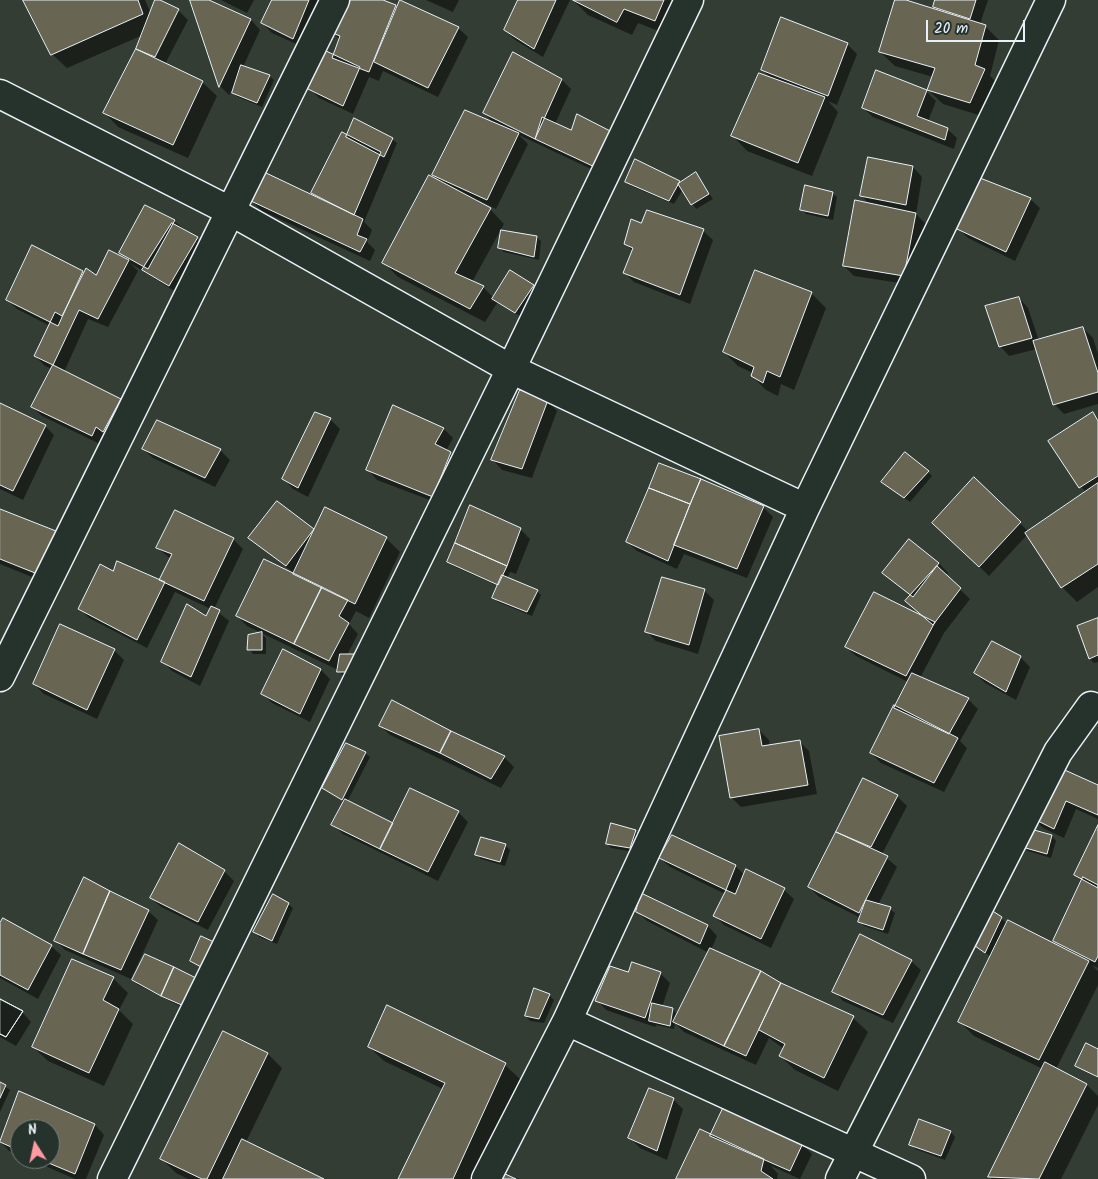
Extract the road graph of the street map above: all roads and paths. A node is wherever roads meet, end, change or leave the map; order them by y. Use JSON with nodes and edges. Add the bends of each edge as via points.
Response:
{"nodes":[{"id":1,"x":335,"y":0,"type":"edge"},
{"id":2,"x":689,"y":0,"type":"edge"},
{"id":3,"x":1051,"y":0,"type":"edge"},
{"id":4,"x":0,"y":94,"type":"edge"},
{"id":5,"x":232,"y":212,"type":"junction"},
{"id":6,"x":512,"y":369,"type":"junction"},
{"id":7,"x":805,"y":508,"type":"junction"},
{"id":8,"x":0,"y":677,"type":"edge"},
{"id":9,"x":1091,"y":706,"type":"dead end"},
{"id":10,"x":567,"y":1021,"type":"junction"},
{"id":11,"x":854,"y":1154,"type":"junction"},
{"id":12,"x":112,"y":1179,"type":"edge"},
{"id":13,"x":486,"y":1179,"type":"edge"},
{"id":14,"x":840,"y":1179,"type":"edge"},
{"id":15,"x":911,"y":1179,"type":"edge"}],
"edges":[{"from":1,"to":5,"type":"street"},
{"from":2,"to":6,"type":"street"},
{"from":3,"to":7,"type":"street"},
{"from":4,"to":5,"type":"street"},
{"from":5,"to":6,"type":"street"},
{"from":5,"to":8,"type":"street"},
{"from":6,"to":7,"type":"street"},
{"from":6,"to":12,"type":"street"},
{"from":7,"to":10,"type":"street"},
{"from":9,"to":11,"type":"street","via":[[1058,752]]},
{"from":10,"to":11,"type":"street"},
{"from":10,"to":13,"type":"street"},
{"from":11,"to":14,"type":"street"},
{"from":11,"to":15,"type":"street"}]}
